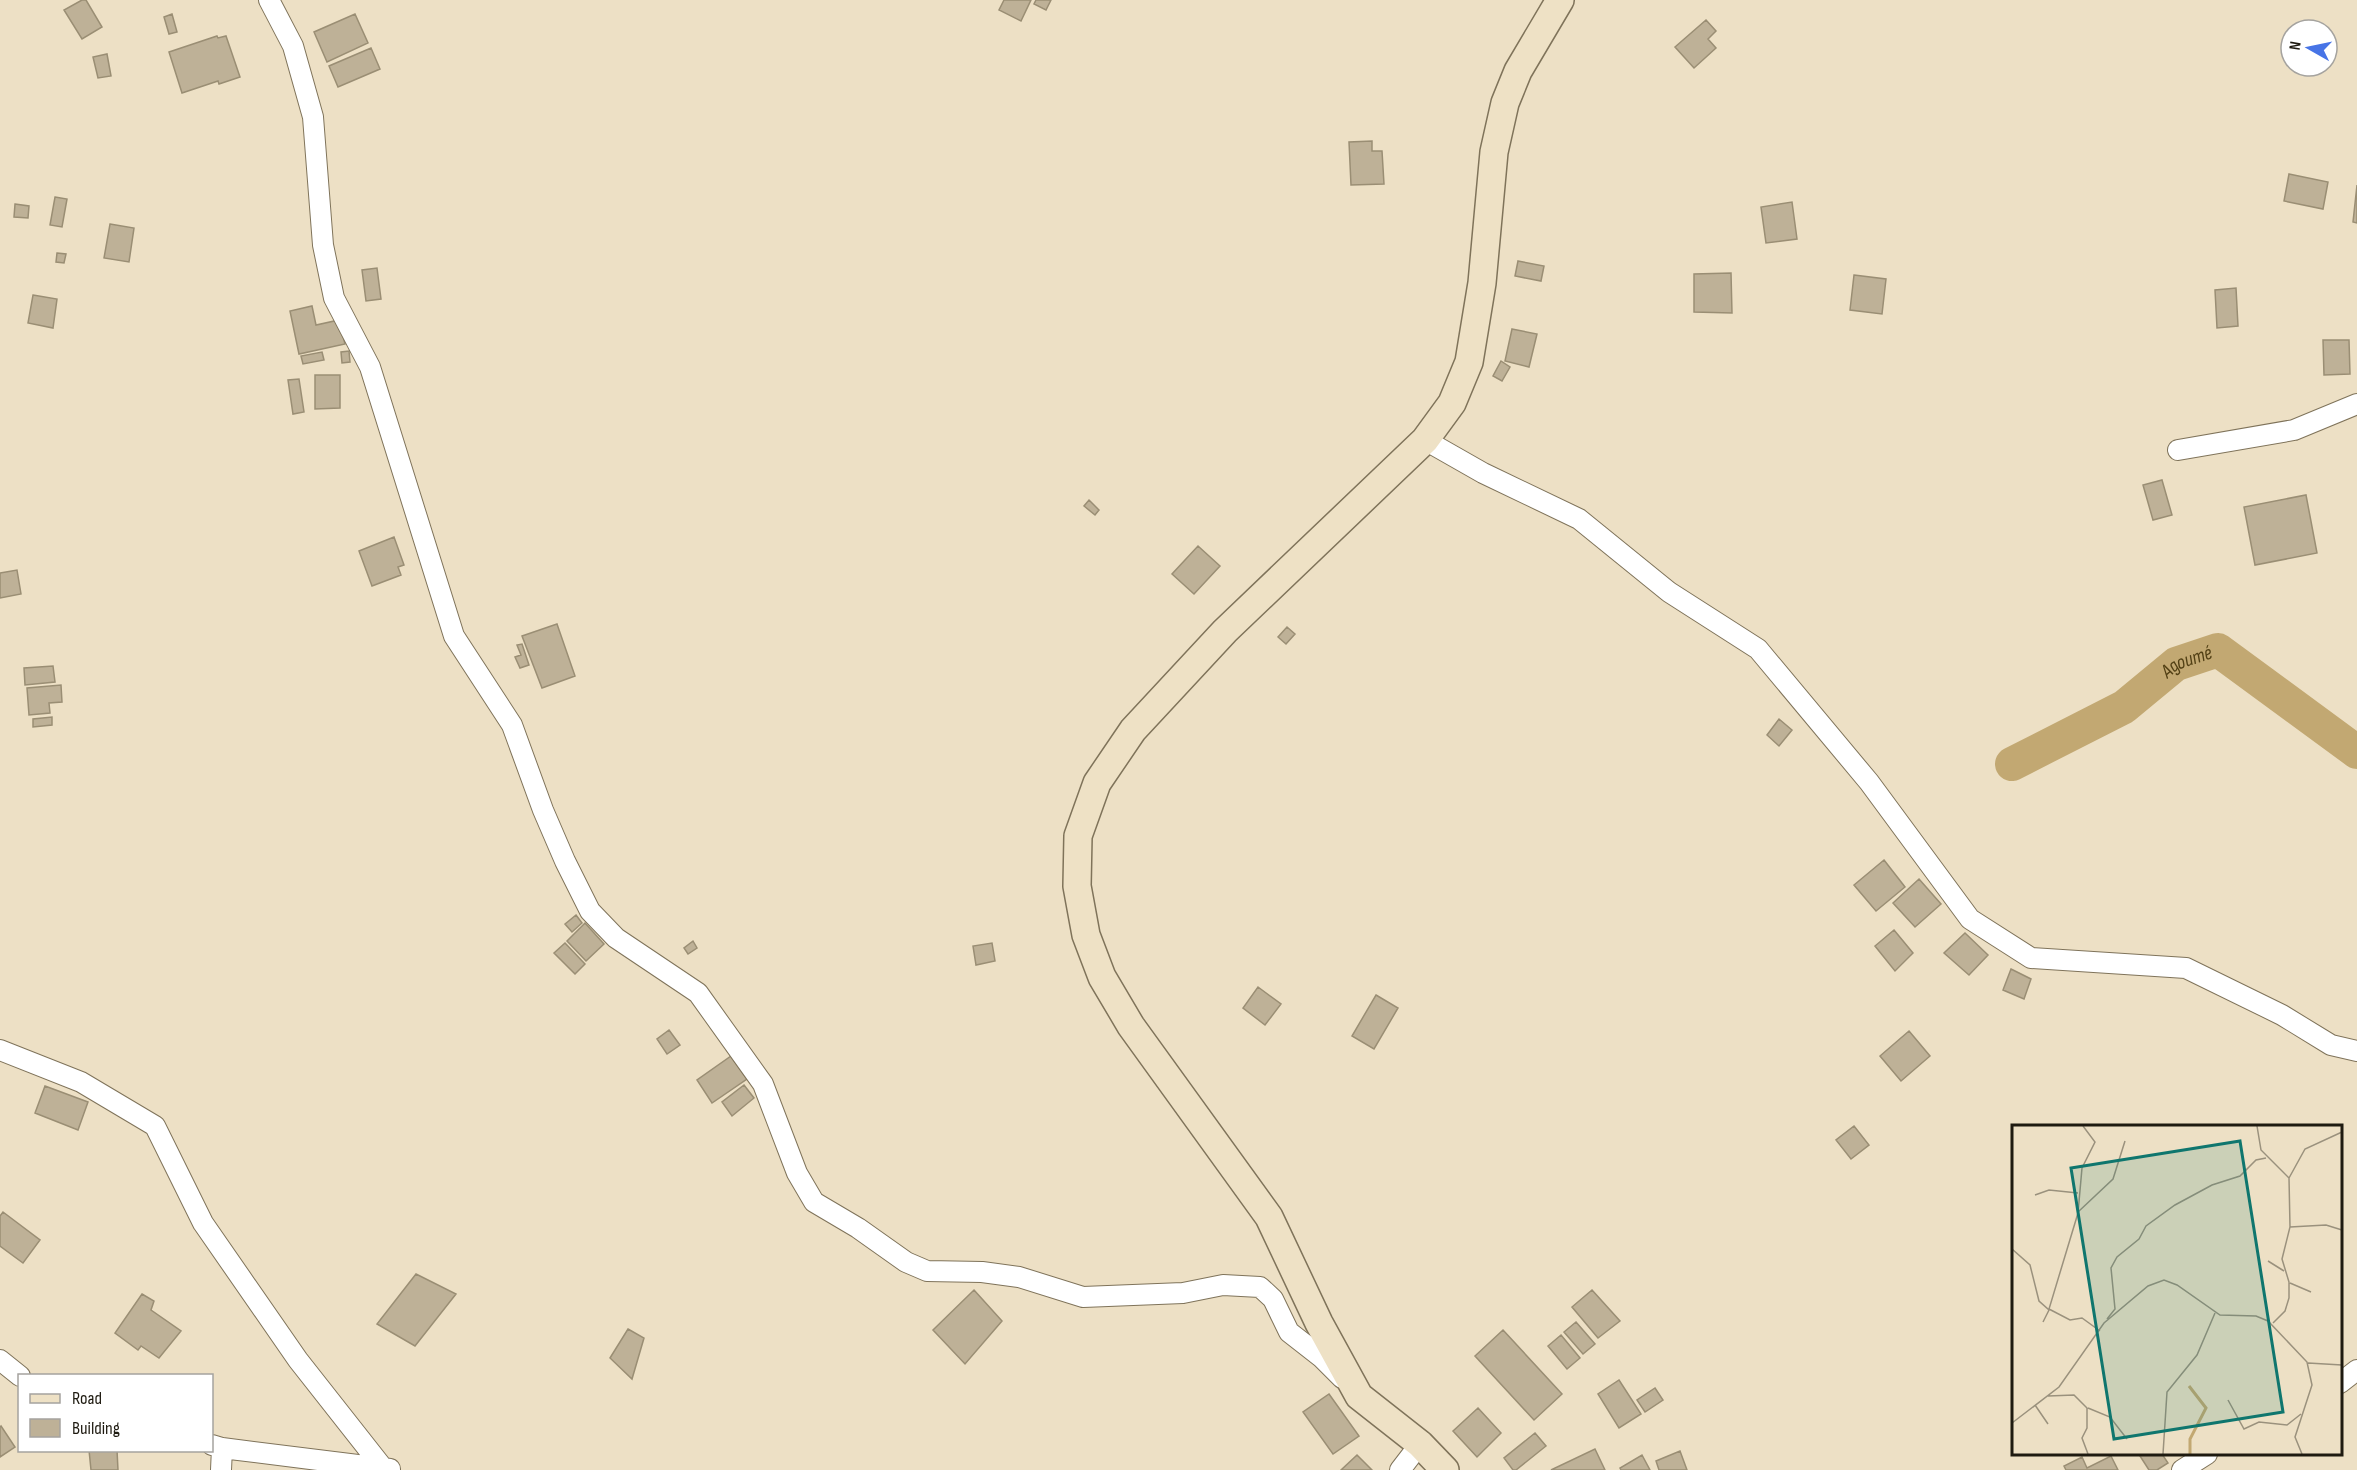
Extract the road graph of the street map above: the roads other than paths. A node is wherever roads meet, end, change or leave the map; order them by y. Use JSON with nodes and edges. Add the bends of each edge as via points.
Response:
{"nodes":[{"id":1,"x":269,"y":0,"type":"edge"},
{"id":2,"x":1560,"y":0,"type":"edge"},
{"id":3,"x":2357,"y":404,"type":"edge"},
{"id":4,"x":1425,"y":440,"type":"junction"},
{"id":5,"x":2178,"y":450,"type":"dead end"},
{"id":6,"x":0,"y":1050,"type":"edge"},
{"id":7,"x":2357,"y":1051,"type":"edge"},
{"id":8,"x":0,"y":1360,"type":"edge"},
{"id":9,"x":2357,"y":1370,"type":"edge"},
{"id":10,"x":18,"y":1375,"type":"edge"},
{"id":11,"x":2342,"y":1381,"type":"edge"},
{"id":12,"x":1359,"y":1396,"type":"junction"},
{"id":13,"x":1420,"y":1444,"type":"junction"},
{"id":14,"x":217,"y":1446,"type":"edge"},
{"id":15,"x":2205,"y":1455,"type":"edge"},
{"id":16,"x":388,"y":1469,"type":"edge"},
{"id":17,"x":221,"y":1470,"type":"edge"},
{"id":18,"x":1400,"y":1470,"type":"edge"},
{"id":19,"x":1445,"y":1470,"type":"edge"},
{"id":20,"x":2182,"y":1470,"type":"edge"}],
"edges":[{"from":1,"to":12,"type":"street","via":[[293,46],[313,117],[323,245],[334,298],[370,367],[454,636],[512,725],[556,841],[590,911],[616,938],[698,993],[763,1084],[797,1173],[814,1202],[906,1262],[927,1271],[1019,1277],[1083,1297],[1183,1293],[1223,1285],[1260,1287],[1273,1299],[1289,1332],[1321,1357]]},
{"from":2,"to":4,"type":"street","via":[[1518,71],[1505,103],[1494,152],[1482,283],[1469,362],[1452,404]]},
{"from":3,"to":5,"type":"street","via":[[2294,429]]},
{"from":4,"to":7,"type":"street","via":[[1579,519],[1669,592],[1758,649],[1869,782],[1970,919],[2031,958],[2186,968],[2282,1015],[2331,1045]]},
{"from":4,"to":12,"type":"street","via":[[1225,631],[1133,730],[1097,783],[1078,836],[1077,886],[1086,935],[1102,977],[1131,1026],[1269,1217]]},
{"from":6,"to":16,"type":"street","via":[[81,1082],[155,1126],[204,1223],[298,1360]]},
{"from":8,"to":10,"type":"street"},
{"from":9,"to":11,"type":"street"},
{"from":12,"to":13,"type":"street"},
{"from":13,"to":18,"type":"street"},
{"from":13,"to":19,"type":"street"},
{"from":14,"to":16,"type":"street"},
{"from":14,"to":17,"type":"street"},
{"from":15,"to":20,"type":"street"}]}
